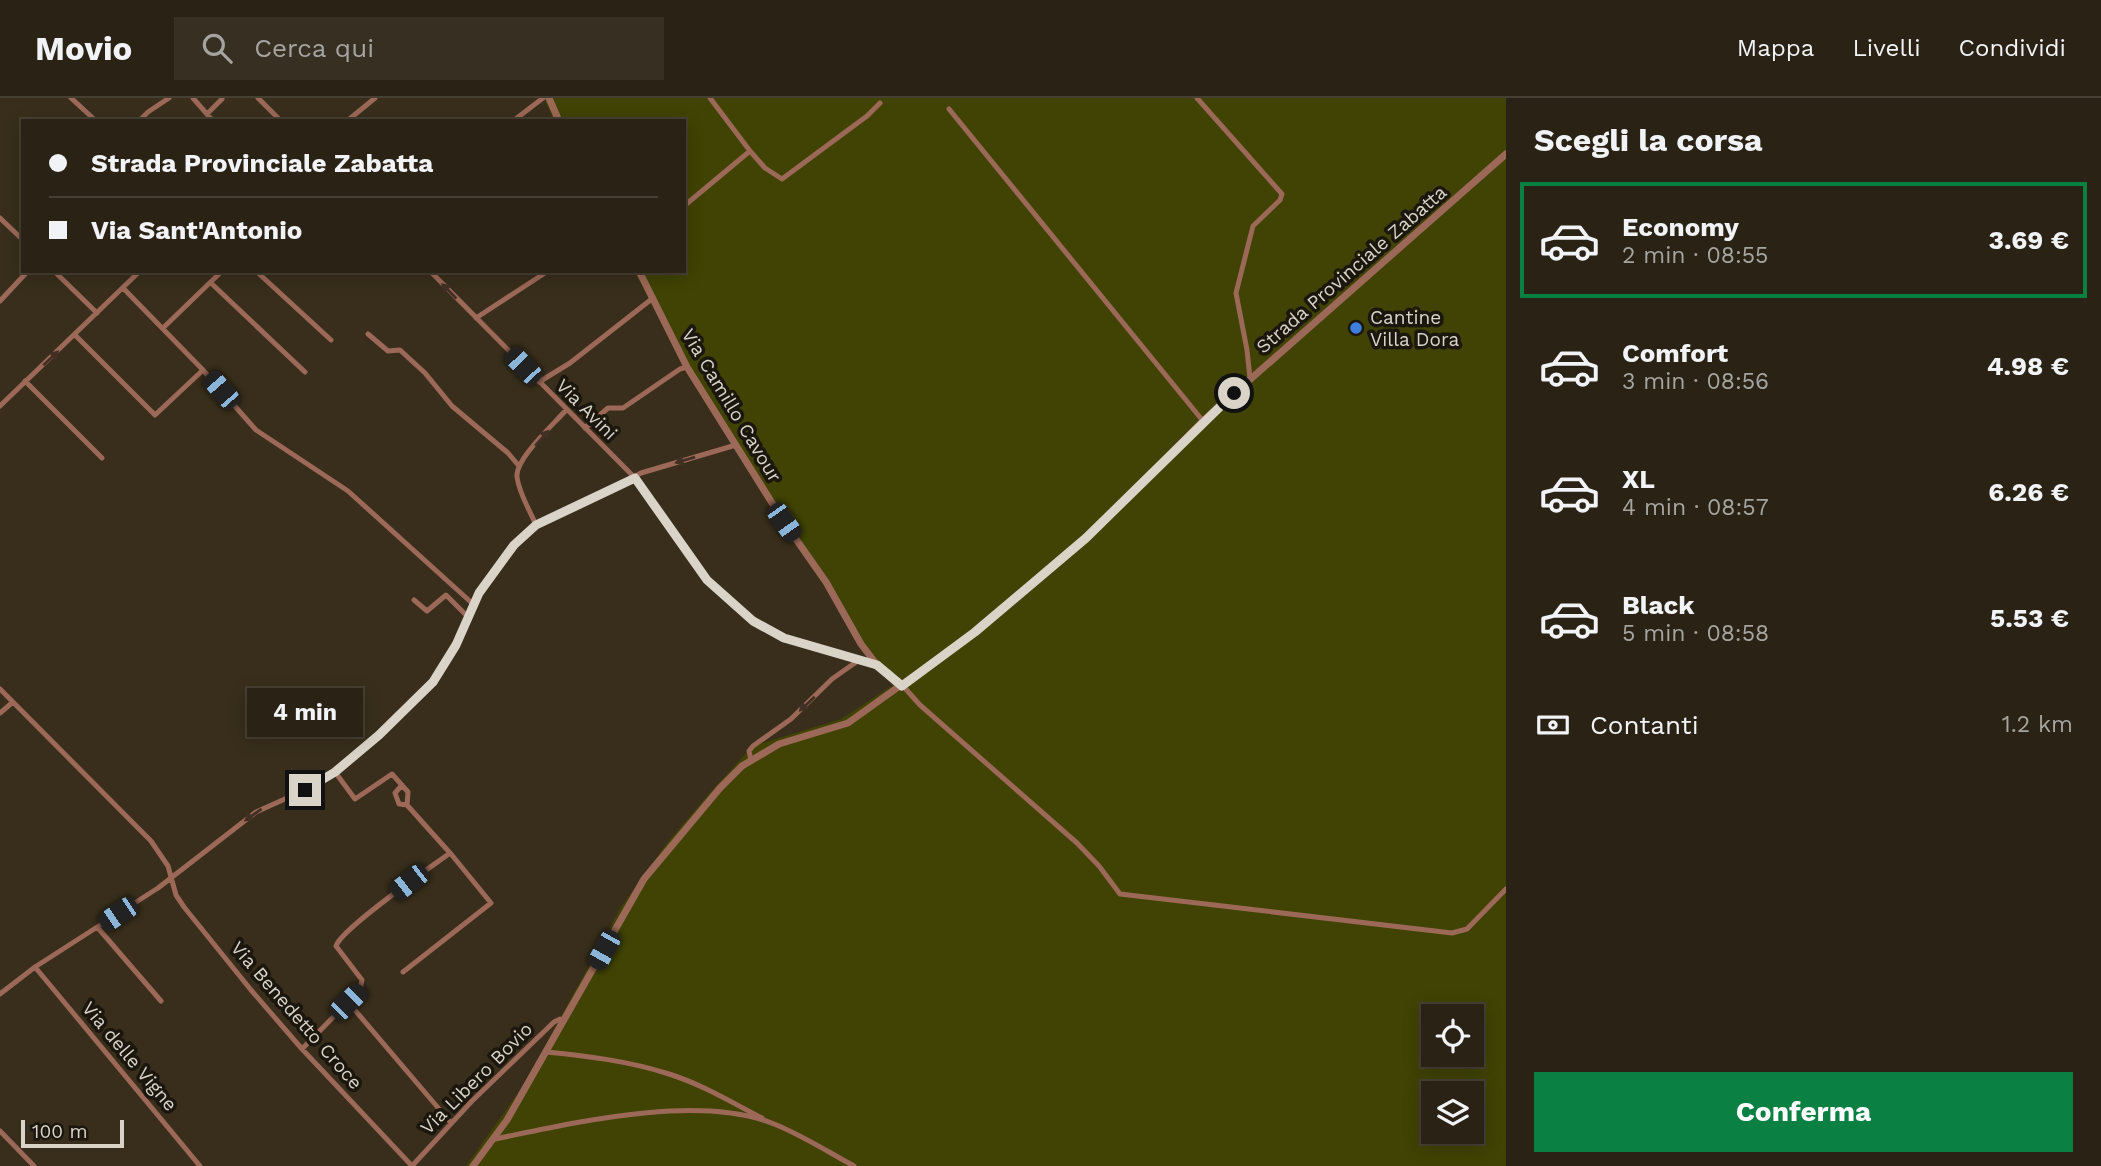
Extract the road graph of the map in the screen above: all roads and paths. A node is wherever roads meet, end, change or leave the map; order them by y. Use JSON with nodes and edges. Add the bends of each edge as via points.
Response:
{"nodes":[{"id":1,"x":71,"y":98,"type":"edge"},
{"id":2,"x":169,"y":98,"type":"edge"},
{"id":3,"x":193,"y":98,"type":"edge"},
{"id":4,"x":258,"y":98,"type":"edge"},
{"id":5,"x":375,"y":98,"type":"edge"},
{"id":6,"x":543,"y":98,"type":"edge"},
{"id":7,"x":549,"y":98,"type":"edge"},
{"id":8,"x":710,"y":98,"type":"edge"},
{"id":9,"x":1197,"y":98,"type":"edge"},
{"id":10,"x":222,"y":99,"type":"edge"},
{"id":11,"x":880,"y":103,"type":"dead end"},
{"id":12,"x":949,"y":109,"type":"dead end"},
{"id":13,"x":207,"y":114,"type":"junction"},
{"id":14,"x":94,"y":119,"type":"edge"},
{"id":15,"x":141,"y":119,"type":"edge"},
{"id":16,"x":211,"y":119,"type":"edge"},
{"id":17,"x":279,"y":119,"type":"edge"},
{"id":18,"x":349,"y":119,"type":"edge"},
{"id":19,"x":516,"y":119,"type":"edge"},
{"id":20,"x":558,"y":119,"type":"edge"},
{"id":21,"x":750,"y":151,"type":"junction"},
{"id":22,"x":1506,"y":154,"type":"edge"},
{"id":23,"x":686,"y":204,"type":"edge"},
{"id":24,"x":0,"y":218,"type":"edge"},
{"id":25,"x":21,"y":238,"type":"edge"},
{"id":26,"x":26,"y":273,"type":"edge"},
{"id":27,"x":56,"y":273,"type":"edge"},
{"id":28,"x":138,"y":273,"type":"edge"},
{"id":29,"x":220,"y":273,"type":"edge"},
{"id":30,"x":258,"y":273,"type":"edge"},
{"id":31,"x":432,"y":273,"type":"edge"},
{"id":32,"x":544,"y":273,"type":"edge"},
{"id":33,"x":640,"y":273,"type":"edge"},
{"id":34,"x":211,"y":283,"type":"junction"},
{"id":35,"x":123,"y":288,"type":"junction"},
{"id":36,"x":653,"y":298,"type":"junction"},
{"id":37,"x":0,"y":301,"type":"edge"},
{"id":38,"x":97,"y":313,"type":"junction"},
{"id":39,"x":476,"y":318,"type":"junction"},
{"id":40,"x":163,"y":328,"type":"junction"},
{"id":41,"x":368,"y":334,"type":"dead end"},
{"id":42,"x":75,"y":335,"type":"junction"},
{"id":43,"x":331,"y":340,"type":"dead end"},
{"id":44,"x":687,"y":367,"type":"junction"},
{"id":45,"x":203,"y":370,"type":"junction"},
{"id":46,"x":305,"y":372,"type":"dead end"},
{"id":47,"x":1250,"y":378,"type":"junction"},
{"id":48,"x":25,"y":381,"type":"junction"},
{"id":49,"x":538,"y":382,"type":"junction"},
{"id":50,"x":0,"y":405,"type":"edge"},
{"id":51,"x":566,"y":410,"type":"junction"},
{"id":52,"x":1203,"y":421,"type":"junction"},
{"id":53,"x":584,"y":428,"type":"junction"},
{"id":54,"x":736,"y":445,"type":"junction"},
{"id":55,"x":102,"y":458,"type":"dead end"},
{"id":56,"x":519,"y":466,"type":"junction"},
{"id":57,"x":635,"y":478,"type":"junction"},
{"id":58,"x":536,"y":525,"type":"junction"},
{"id":59,"x":414,"y":600,"type":"dead end"},
{"id":60,"x":473,"y":604,"type":"junction"},
{"id":61,"x":468,"y":617,"type":"junction"},
{"id":62,"x":859,"y":660,"type":"junction"},
{"id":63,"x":877,"y":665,"type":"junction"},
{"id":64,"x":902,"y":686,"type":"junction"},
{"id":65,"x":0,"y":689,"type":"edge"},
{"id":66,"x":13,"y":702,"type":"junction"},
{"id":67,"x":0,"y":713,"type":"edge"},
{"id":68,"x":751,"y":760,"type":"junction"},
{"id":69,"x":335,"y":772,"type":"junction"},
{"id":70,"x":402,"y":785,"type":"junction"},
{"id":71,"x":407,"y":805,"type":"junction"},
{"id":72,"x":451,"y":854,"type":"dead end"},
{"id":73,"x":172,"y":876,"type":"junction"},
{"id":74,"x":1506,"y":889,"type":"edge"},
{"id":75,"x":98,"y":928,"type":"junction"},
{"id":76,"x":35,"y":967,"type":"junction"},
{"id":77,"x":403,"y":972,"type":"dead end"},
{"id":78,"x":0,"y":994,"type":"edge"},
{"id":79,"x":161,"y":1000,"type":"dead end"},
{"id":80,"x":348,"y":1002,"type":"junction"},
{"id":81,"x":564,"y":1021,"type":"junction"},
{"id":82,"x":302,"y":1049,"type":"junction"},
{"id":83,"x":546,"y":1052,"type":"junction"},
{"id":84,"x":451,"y":1123,"type":"junction"},
{"id":85,"x":774,"y":1124,"type":"junction"},
{"id":86,"x":0,"y":1131,"type":"edge"},
{"id":87,"x":495,"y":1139,"type":"junction"},
{"id":88,"x":34,"y":1166,"type":"edge"},
{"id":89,"x":200,"y":1166,"type":"edge"},
{"id":90,"x":412,"y":1166,"type":"edge"},
{"id":91,"x":473,"y":1166,"type":"edge"},
{"id":92,"x":854,"y":1166,"type":"edge"}],
"edges":[{"from":1,"to":14,"type":"street"},
{"from":2,"to":15,"type":"street"},
{"from":3,"to":13,"type":"street"},
{"from":4,"to":17,"type":"street"},
{"from":5,"to":18,"type":"street"},
{"from":6,"to":19,"type":"street"},
{"from":7,"to":20,"type":"street"},
{"from":8,"to":21,"type":"street"},
{"from":9,"to":47,"type":"street","via":[[1282,194],[1253,226],[1236,296]]},
{"from":10,"to":13,"type":"street"},
{"from":11,"to":21,"type":"street","via":[[782,179]]},
{"from":12,"to":52,"type":"street"},
{"from":13,"to":16,"type":"street"},
{"from":21,"to":23,"type":"street"},
{"from":22,"to":47,"type":"street","name":"Strada Provinciale Zabatta"},
{"from":24,"to":25,"type":"street"},
{"from":26,"to":37,"type":"street"},
{"from":27,"to":38,"type":"street"},
{"from":28,"to":35,"type":"street"},
{"from":29,"to":34,"type":"street"},
{"from":30,"to":43,"type":"street"},
{"from":39,"to":31,"type":"street","name":"Via Avini","one_way":true},
{"from":32,"to":39,"type":"street"},
{"from":33,"to":36,"type":"street","name":"Via Camillo Cavour"},
{"from":34,"to":40,"type":"street"},
{"from":34,"to":46,"type":"street"},
{"from":35,"to":38,"type":"street"},
{"from":35,"to":40,"type":"street"},
{"from":36,"to":44,"type":"street","name":"Via Camillo Cavour"},
{"from":36,"to":49,"type":"street","via":[[570,363]]},
{"from":38,"to":42,"type":"street"},
{"from":39,"to":49,"type":"street","name":"Via Avini"},
{"from":40,"to":45,"type":"street"},
{"from":41,"to":56,"type":"street","via":[[388,351],[400,350]]},
{"from":42,"to":45,"type":"street","via":[[155,415]]},
{"from":48,"to":42,"type":"street","one_way":true},
{"from":44,"to":53,"type":"street","via":[[623,408],[608,408]]},
{"from":44,"to":54,"type":"street","name":"Via Camillo Cavour"},
{"from":45,"to":60,"type":"street","via":[[262,435],[348,491]]},
{"from":47,"to":52,"type":"street","name":"Strada Provinciale Zabatta"},
{"from":48,"to":50,"type":"street"},
{"from":48,"to":55,"type":"street"},
{"from":49,"to":51,"type":"street","name":"Via Avini"},
{"from":51,"to":53,"type":"street","name":"Via Avini"},
{"from":56,"to":51,"type":"street","one_way":true},
{"from":52,"to":64,"type":"street","name":"Strada Provinciale Zabatta","via":[[1078,546]]},
{"from":53,"to":57,"type":"street","name":"Via Avini"},
{"from":54,"to":57,"type":"street","one_way":true},
{"from":54,"to":63,"type":"street","name":"Via Camillo Cavour"},
{"from":56,"to":58,"type":"street","via":[[518,481]]},
{"from":57,"to":58,"type":"street"},
{"from":57,"to":62,"type":"street","name":"Via Avini","via":[[707,580],[735,607],[784,638]]},
{"from":58,"to":60,"type":"street","via":[[514,545]]},
{"from":59,"to":61,"type":"street","via":[[427,611],[446,595]]},
{"from":60,"to":61,"type":"street"},
{"from":61,"to":69,"type":"street","via":[[433,682]]},
{"from":62,"to":63,"type":"street","name":"Via Avini"},
{"from":62,"to":68,"type":"street","one_way":true,"via":[[753,746]]},
{"from":63,"to":64,"type":"street","name":"Via Camillo Cavour"},
{"from":64,"to":68,"type":"street","name":"Strada Provinciale Zabatta","via":[[848,723],[779,744]]},
{"from":64,"to":74,"type":"street","via":[[1077,843],[1120,894],[1452,933],[1467,929]]},
{"from":65,"to":66,"type":"street","name":"Via Benedetto Croce"},
{"from":66,"to":67,"type":"street"},
{"from":66,"to":73,"type":"street","name":"Via Benedetto Croce","via":[[151,841]]},
{"from":68,"to":81,"type":"street","name":"Strada Provinciale Zabatta","via":[[720,788],[644,879]]},
{"from":69,"to":70,"type":"street","via":[[355,799],[392,774]]},
{"from":69,"to":73,"type":"street","one_way":true,"via":[[256,812]]},
{"from":70,"to":71,"type":"street","via":[[408,792]]},
{"from":70,"to":71,"type":"street","via":[[395,798]]},
{"from":71,"to":80,"type":"street","via":[[450,853],[337,942],[337,949],[362,980],[360,990]]},
{"from":72,"to":77,"type":"street","via":[[491,904]]},
{"from":73,"to":75,"type":"street"},
{"from":73,"to":82,"type":"street","name":"Via Benedetto Croce","via":[[184,907]]},
{"from":75,"to":76,"type":"street"},
{"from":75,"to":79,"type":"street"},
{"from":76,"to":78,"type":"street"},
{"from":76,"to":89,"type":"street","name":"Via delle Vigne"},
{"from":80,"to":82,"type":"street"},
{"from":80,"to":84,"type":"street"},
{"from":81,"to":83,"type":"street","name":"Strada Provinciale Zabatta"},
{"from":81,"to":84,"type":"street","name":"Via Libero Bovio","via":[[554,1022]]},
{"from":82,"to":90,"type":"street","name":"Via Benedetto Croce"},
{"from":83,"to":85,"type":"street","via":[[667,1073]]},
{"from":83,"to":87,"type":"street","name":"Strada Provinciale Zabatta"},
{"from":84,"to":90,"type":"street","name":"Via Libero Bovio"},
{"from":85,"to":87,"type":"street","via":[[716,1111],[673,1111]]},
{"from":85,"to":92,"type":"street"},
{"from":86,"to":88,"type":"street"},
{"from":87,"to":91,"type":"street","name":"Strada Provinciale Zabatta"}]}
